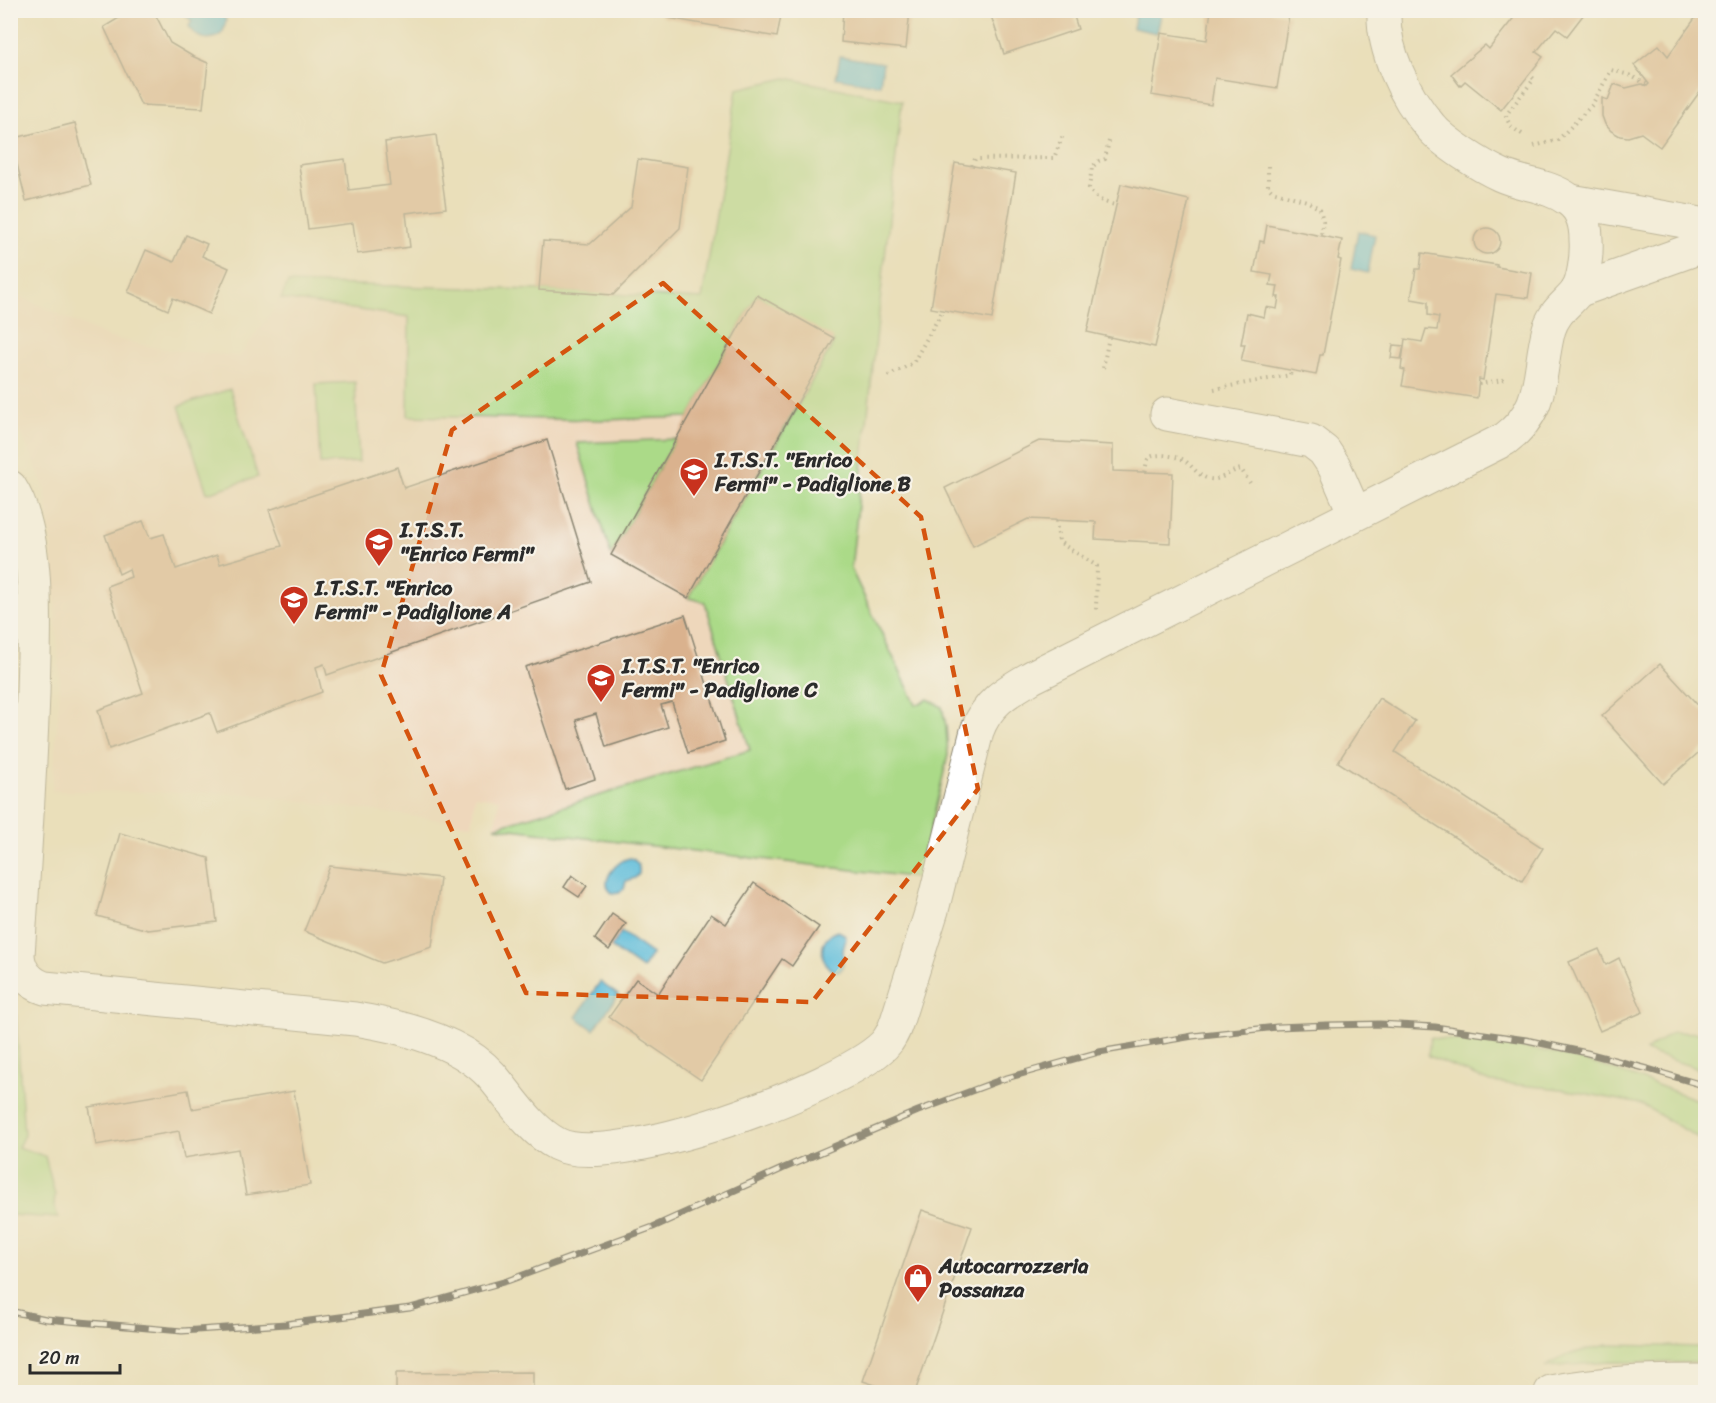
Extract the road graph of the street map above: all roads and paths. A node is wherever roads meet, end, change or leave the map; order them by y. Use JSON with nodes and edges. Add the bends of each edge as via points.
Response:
{"nodes":[{"id":1,"x":1384,"y":10,"type":"edge"},
{"id":2,"x":1529,"y":75,"type":"dead end"},
{"id":3,"x":1648,"y":85,"type":"dead end"},
{"id":4,"x":1522,"y":134,"type":"dead end"},
{"id":5,"x":1063,"y":135,"type":"dead end"},
{"id":6,"x":1108,"y":141,"type":"dead end"},
{"id":7,"x":1534,"y":146,"type":"dead end"},
{"id":8,"x":972,"y":166,"type":"dead end"},
{"id":9,"x":1268,"y":166,"type":"dead end"},
{"id":10,"x":1572,"y":201,"type":"junction"},
{"id":11,"x":1116,"y":205,"type":"dead end"},
{"id":12,"x":1706,"y":225,"type":"edge"},
{"id":13,"x":1321,"y":236,"type":"dead end"},
{"id":14,"x":1706,"y":245,"type":"edge"},
{"id":15,"x":1577,"y":291,"type":"junction"},
{"id":16,"x":943,"y":310,"type":"dead end"},
{"id":17,"x":1109,"y":337,"type":"dead end"},
{"id":18,"x":1102,"y":368,"type":"dead end"},
{"id":19,"x":1291,"y":370,"type":"dead end"},
{"id":20,"x":888,"y":375,"type":"dead end"},
{"id":21,"x":1207,"y":391,"type":"dead end"},
{"id":22,"x":1167,"y":414,"type":"dead end"},
{"id":23,"x":1145,"y":472,"type":"dead end"},
{"id":24,"x":1250,"y":483,"type":"dead end"},
{"id":25,"x":10,"y":487,"type":"edge"},
{"id":26,"x":1355,"y":514,"type":"junction"},
{"id":27,"x":1056,"y":521,"type":"dead end"},
{"id":28,"x":1096,"y":614,"type":"dead end"},
{"id":29,"x":1706,"y":1381,"type":"edge"},
{"id":30,"x":1551,"y":1392,"type":"edge"}],
"edges":[{"from":1,"to":10,"type":"street","via":[[1385,35],[1397,71],[1430,127],[1493,171]]},
{"from":2,"to":4,"type":"path","via":[[1534,79],[1506,116],[1511,127]]},
{"from":3,"to":7,"type":"path","via":[[1611,70],[1592,105],[1558,140]]},
{"from":5,"to":8,"type":"path","via":[[1054,158],[975,159]]},
{"from":6,"to":11,"type":"path","via":[[1105,159],[1092,167],[1088,181],[1093,196]]},
{"from":9,"to":13,"type":"path","via":[[1268,187],[1320,209]]},
{"from":10,"to":12,"type":"street"},
{"from":10,"to":15,"type":"street","via":[[1584,221],[1586,238]]},
{"from":14,"to":15,"type":"street"},
{"from":15,"to":26,"type":"street","via":[[1554,316],[1537,397],[1517,428],[1505,439]]},
{"from":16,"to":20,"type":"path","via":[[913,363]]},
{"from":17,"to":18,"type":"path"},
{"from":19,"to":21,"type":"path","via":[[1290,375]]},
{"from":22,"to":26,"type":"street","via":[[1311,441],[1334,466]]},
{"from":23,"to":24,"type":"path","via":[[1147,460],[1156,455],[1184,461],[1213,480],[1240,469]]},
{"from":25,"to":26,"type":"street","via":[[24,514],[32,568],[34,623],[19,962],[28,979],[45,988],[393,1026],[473,1058],[535,1127],[556,1144],[589,1151],[648,1142],[725,1122],[802,1092],[887,1042],[932,910],[984,713],[998,698],[1034,676]]},
{"from":27,"to":28,"type":"path","via":[[1059,542],[1097,566]]},
{"from":29,"to":30,"type":"street","via":[[1595,1385]]}]}
